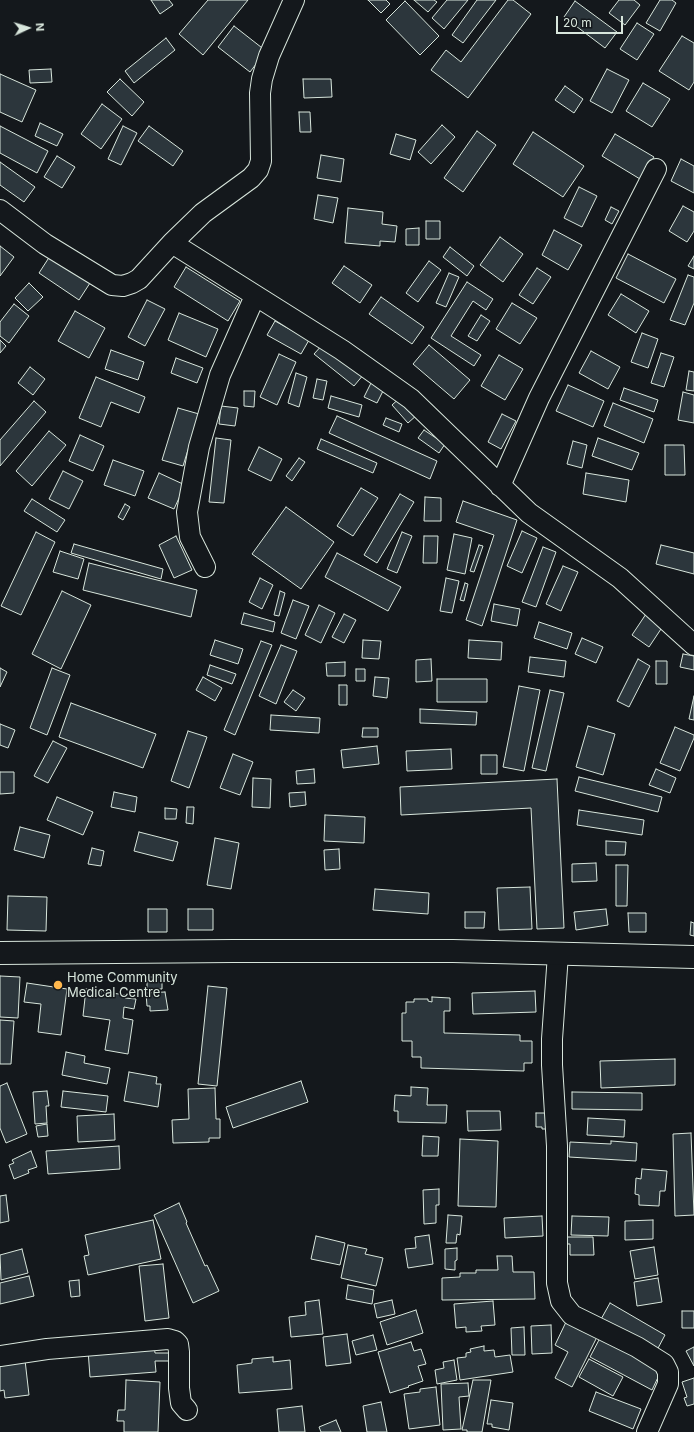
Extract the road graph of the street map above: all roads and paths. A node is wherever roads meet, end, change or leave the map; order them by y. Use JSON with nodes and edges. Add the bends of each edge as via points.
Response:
{"nodes":[{"id":1,"x":294,"y":0,"type":"edge"},
{"id":2,"x":656,"y":169,"type":"dead end"},
{"id":3,"x":0,"y":210,"type":"edge"},
{"id":4,"x":172,"y":243,"type":"junction"},
{"id":5,"x":255,"y":296,"type":"junction"},
{"id":6,"x":500,"y":486,"type":"junction"},
{"id":7,"x":205,"y":567,"type":"dead end"},
{"id":8,"x":694,"y":645,"type":"edge"},
{"id":9,"x":0,"y":953,"type":"edge"},
{"id":10,"x":558,"y":954,"type":"junction"},
{"id":11,"x":694,"y":957,"type":"edge"},
{"id":12,"x":0,"y":1356,"type":"edge"},
{"id":13,"x":187,"y":1410,"type":"dead end"},
{"id":14,"x":647,"y":1432,"type":"edge"}],
"edges":[{"from":1,"to":4,"type":"street","via":[[269,56],[262,79],[261,161],[258,170],[203,213]]},
{"from":2,"to":6,"type":"street","via":[[539,398]]},
{"from":3,"to":4,"type":"street","via":[[45,244],[112,285],[123,286],[132,283]]},
{"from":4,"to":5,"type":"street"},
{"from":5,"to":6,"type":"street","via":[[342,350],[411,399]]},
{"from":5,"to":7,"type":"street","via":[[220,376],[199,447],[188,505],[190,537]]},
{"from":6,"to":8,"type":"street","via":[[529,513],[620,578]]},
{"from":9,"to":10,"type":"street","via":[[452,951]]},
{"from":10,"to":11,"type":"street"},
{"from":10,"to":14,"type":"street","via":[[552,1040],[557,1146],[557,1283],[561,1301],[572,1315],[637,1347],[664,1364],[668,1372],[668,1384]]},
{"from":12,"to":13,"type":"street","via":[[47,1349],[168,1339],[175,1341],[179,1352],[181,1403]]}]}
